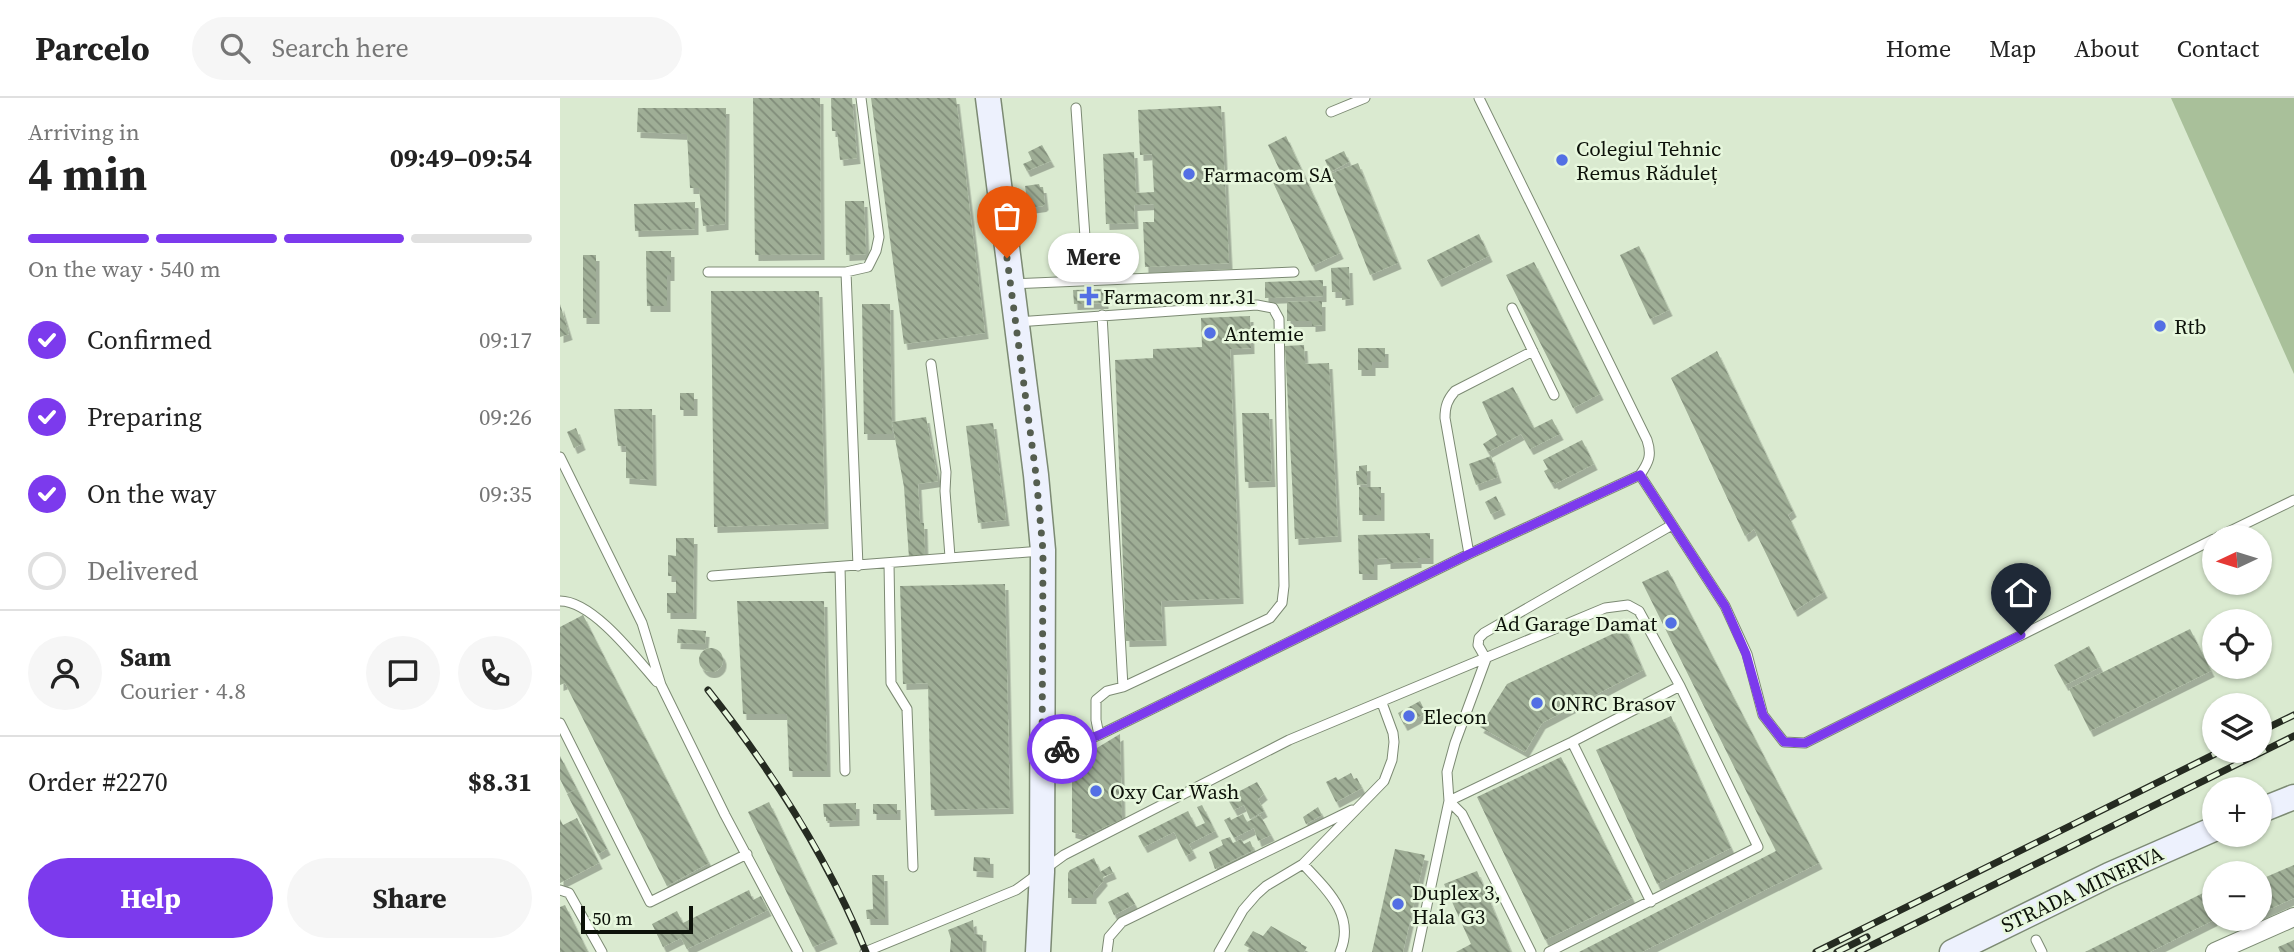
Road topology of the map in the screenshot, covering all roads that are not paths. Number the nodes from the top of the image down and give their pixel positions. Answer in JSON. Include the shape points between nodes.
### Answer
{"nodes":[{"id":1,"x":861,"y":98,"type":"edge"},
{"id":2,"x":988,"y":98,"type":"edge"},
{"id":3,"x":1365,"y":98,"type":"edge"},
{"id":4,"x":1479,"y":98,"type":"edge"},
{"id":5,"x":1076,"y":108,"type":"dead end"},
{"id":6,"x":1331,"y":113,"type":"dead end"},
{"id":7,"x":708,"y":272,"type":"dead end"},
{"id":8,"x":846,"y":272,"type":"junction"},
{"id":9,"x":1294,"y":272,"type":"dead end"},
{"id":10,"x":1088,"y":280,"type":"junction"},
{"id":11,"x":1010,"y":285,"type":"junction"},
{"id":12,"x":1513,"y":308,"type":"dead end"},
{"id":13,"x":1102,"y":315,"type":"junction"},
{"id":14,"x":1015,"y":323,"type":"junction"},
{"id":15,"x":1533,"y":351,"type":"junction"},
{"id":16,"x":931,"y":363,"type":"dead end"},
{"id":17,"x":1554,"y":395,"type":"dead end"},
{"id":18,"x":560,"y":457,"type":"edge"},
{"id":19,"x":1640,"y":475,"type":"junction"},
{"id":20,"x":2294,"y":499,"type":"edge"},
{"id":21,"x":1672,"y":525,"type":"junction"},
{"id":22,"x":2242,"y":525,"type":"edge"},
{"id":23,"x":2202,"y":545,"type":"edge"},
{"id":24,"x":1043,"y":551,"type":"junction"},
{"id":25,"x":1469,"y":554,"type":"junction"},
{"id":26,"x":950,"y":557,"type":"junction"},
{"id":27,"x":889,"y":563,"type":"junction"},
{"id":28,"x":858,"y":566,"type":"junction"},
{"id":29,"x":840,"y":567,"type":"junction"},
{"id":30,"x":712,"y":576,"type":"dead end"},
{"id":31,"x":560,"y":601,"type":"edge"},
{"id":32,"x":1486,"y":659,"type":"junction"},
{"id":33,"x":661,"y":685,"type":"junction"},
{"id":34,"x":1681,"y":686,"type":"junction"},
{"id":35,"x":1123,"y":687,"type":"junction"},
{"id":36,"x":1382,"y":703,"type":"junction"},
{"id":37,"x":560,"y":723,"type":"edge"},
{"id":38,"x":1099,"y":735,"type":"junction"},
{"id":39,"x":1572,"y":742,"type":"junction"},
{"id":40,"x":1042,"y":760,"type":"junction"},
{"id":41,"x":845,"y":771,"type":"dead end"},
{"id":42,"x":2294,"y":797,"type":"edge"},
{"id":43,"x":1449,"y":801,"type":"junction"},
{"id":44,"x":2272,"y":806,"type":"edge"},
{"id":45,"x":1360,"y":807,"type":"junction"},
{"id":46,"x":2202,"y":834,"type":"edge"},
{"id":47,"x":747,"y":854,"type":"junction"},
{"id":48,"x":1303,"y":864,"type":"junction"},
{"id":49,"x":913,"y":867,"type":"dead end"},
{"id":50,"x":1042,"y":872,"type":"junction"},
{"id":51,"x":560,"y":890,"type":"edge"},
{"id":52,"x":1651,"y":902,"type":"junction"},
{"id":53,"x":2294,"y":916,"type":"edge"},
{"id":54,"x":2036,"y":940,"type":"dead end"},
{"id":55,"x":1039,"y":942,"type":"edge"},
{"id":56,"x":602,"y":952,"type":"edge"},
{"id":57,"x":798,"y":952,"type":"edge"},
{"id":58,"x":865,"y":952,"type":"edge"},
{"id":59,"x":1107,"y":952,"type":"edge"},
{"id":60,"x":1219,"y":952,"type":"edge"},
{"id":61,"x":1340,"y":952,"type":"edge"},
{"id":62,"x":1417,"y":952,"type":"edge"},
{"id":63,"x":1531,"y":952,"type":"edge"},
{"id":64,"x":1549,"y":952,"type":"edge"},
{"id":65,"x":1952,"y":952,"type":"edge"},
{"id":66,"x":2042,"y":952,"type":"edge"},
{"id":67,"x":2216,"y":952,"type":"edge"}],
"edges":[{"from":1,"to":8,"type":"lane","via":[[878,245],[868,267]]},
{"from":2,"to":11,"type":"main road"},
{"from":3,"to":6,"type":"lane"},
{"from":4,"to":19,"type":"lane","via":[[1647,440],[1649,463]]},
{"from":5,"to":10,"type":"lane"},
{"from":7,"to":8,"type":"lane"},
{"from":8,"to":28,"type":"lane"},
{"from":9,"to":10,"type":"lane"},
{"from":10,"to":11,"type":"lane"},
{"from":11,"to":14,"type":"main road"},
{"from":12,"to":15,"type":"lane"},
{"from":13,"to":14,"type":"lane"},
{"from":13,"to":35,"type":"lane"},
{"from":13,"to":35,"type":"lane","via":[[1258,305],[1273,308],[1279,319],[1282,603],[1270,618]]},
{"from":14,"to":24,"type":"main road"},
{"from":15,"to":17,"type":"lane"},
{"from":15,"to":25,"type":"lane","via":[[1455,391],[1445,408]]},
{"from":16,"to":26,"type":"lane","via":[[946,472]]},
{"from":18,"to":33,"type":"lane","via":[[642,623]]},
{"from":19,"to":21,"type":"lane"},
{"from":19,"to":25,"type":"lane"},
{"from":20,"to":22,"type":"lane"},
{"from":21,"to":23,"type":"lane","via":[[1725,606],[1746,654],[1763,715],[1784,742],[1805,743]]},
{"from":21,"to":32,"type":"lane","via":[[1484,633],[1478,645]]},
{"from":24,"to":26,"type":"lane"},
{"from":24,"to":40,"type":"main road"},
{"from":25,"to":38,"type":"lane"},
{"from":26,"to":27,"type":"lane"},
{"from":27,"to":28,"type":"lane"},
{"from":27,"to":49,"type":"lane","via":[[891,683],[907,709]]},
{"from":28,"to":29,"type":"lane"},
{"from":29,"to":30,"type":"lane"},
{"from":29,"to":41,"type":"lane"},
{"from":31,"to":33,"type":"lane","via":[[580,606],[598,620]]},
{"from":32,"to":34,"type":"lane","via":[[1605,608],[1628,605],[1639,611]]},
{"from":32,"to":36,"type":"lane"},
{"from":32,"to":43,"type":"lane","via":[[1447,772]]},
{"from":33,"to":47,"type":"lane"},
{"from":34,"to":39,"type":"lane"},
{"from":34,"to":52,"type":"lane","via":[[1758,846]]},
{"from":35,"to":38,"type":"lane","via":[[1096,700]]},
{"from":36,"to":45,"type":"lane","via":[[1393,733],[1392,760],[1384,781]]},
{"from":36,"to":50,"type":"lane","via":[[1289,740],[1112,829]]},
{"from":37,"to":47,"type":"lane","via":[[650,902]]},
{"from":38,"to":40,"type":"lane"},
{"from":39,"to":43,"type":"lane"},
{"from":39,"to":52,"type":"lane"},
{"from":40,"to":50,"type":"main road"},
{"from":42,"to":44,"type":"main road"},
{"from":43,"to":62,"type":"lane"},
{"from":43,"to":63,"type":"lane","via":[[1462,814]]},
{"from":45,"to":48,"type":"lane"},
{"from":45,"to":59,"type":"lane","via":[[1122,922],[1109,937]]},
{"from":46,"to":65,"type":"main road","name":"STRADA MINERVA"},
{"from":47,"to":57,"type":"lane"},
{"from":48,"to":60,"type":"lane","via":[[1256,895]]},
{"from":48,"to":61,"type":"lane","via":[[1341,911],[1345,929]]},
{"from":50,"to":55,"type":"main road"},
{"from":50,"to":58,"type":"lane","via":[[1016,890]]},
{"from":51,"to":56,"type":"lane","via":[[569,893]]},
{"from":52,"to":64,"type":"lane"},
{"from":53,"to":67,"type":"street"},
{"from":54,"to":66,"type":"lane"}]}
